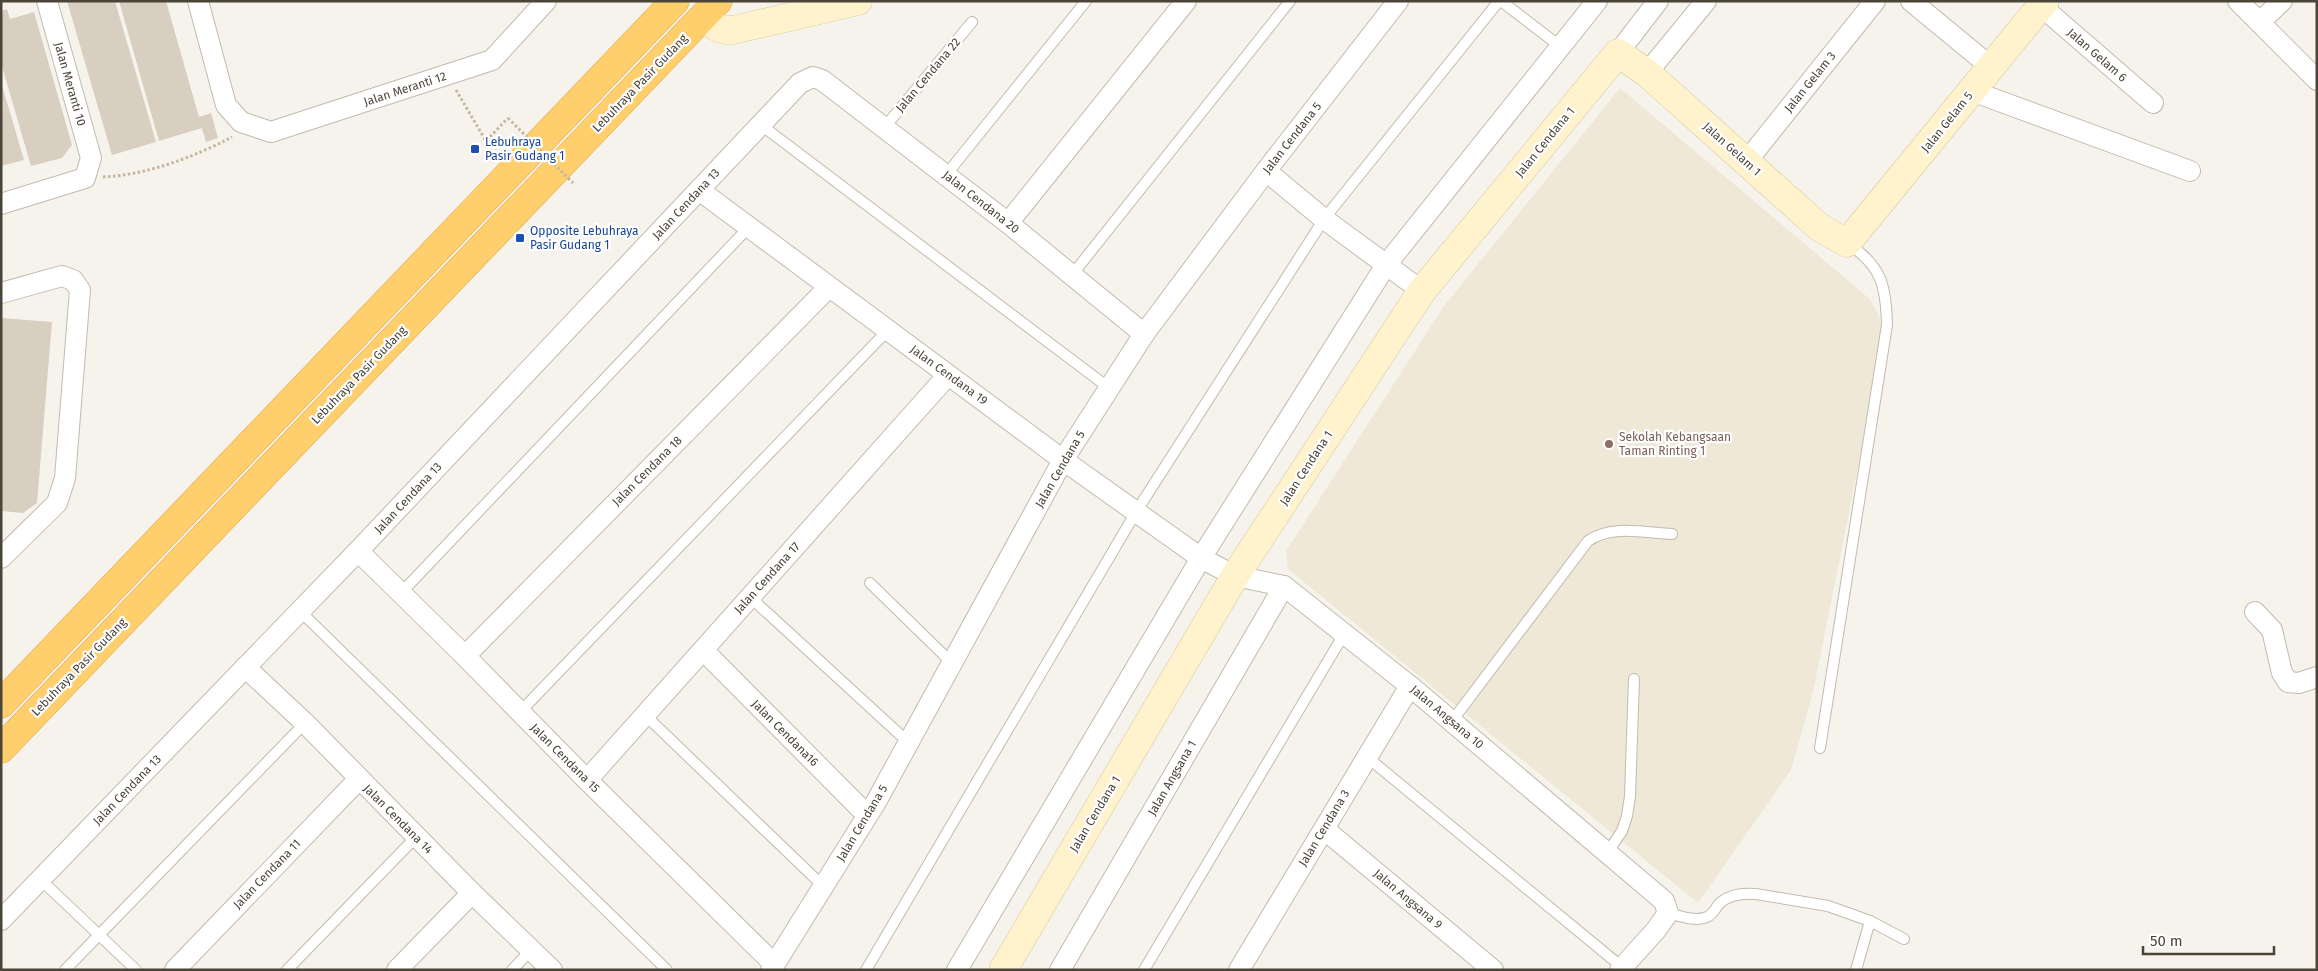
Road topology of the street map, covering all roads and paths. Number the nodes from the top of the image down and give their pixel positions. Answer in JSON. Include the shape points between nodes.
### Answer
{"nodes":[{"id":1,"x":47,"y":1,"type":"edge"},
{"id":2,"x":198,"y":1,"type":"edge"},
{"id":3,"x":546,"y":1,"type":"edge"},
{"id":4,"x":675,"y":1,"type":"edge"},
{"id":5,"x":858,"y":1,"type":"edge"},
{"id":6,"x":1086,"y":1,"type":"edge"},
{"id":7,"x":1186,"y":1,"type":"edge"},
{"id":8,"x":1290,"y":1,"type":"edge"},
{"id":9,"x":1398,"y":1,"type":"edge"},
{"id":10,"x":1500,"y":1,"type":"edge"},
{"id":11,"x":1598,"y":1,"type":"edge"},
{"id":12,"x":1658,"y":1,"type":"edge"},
{"id":13,"x":1706,"y":1,"type":"edge"},
{"id":14,"x":1875,"y":1,"type":"edge"},
{"id":15,"x":1911,"y":1,"type":"edge"},
{"id":16,"x":2238,"y":1,"type":"edge"},
{"id":17,"x":2282,"y":1,"type":"edge"},
{"id":18,"x":2043,"y":4,"type":"edge"},
{"id":19,"x":711,"y":8,"type":"edge"},
{"id":20,"x":972,"y":22,"type":"dead end"},
{"id":21,"x":2260,"y":22,"type":"junction"},
{"id":22,"x":1561,"y":47,"type":"junction"},
{"id":23,"x":1618,"y":53,"type":"junction"},
{"id":24,"x":1991,"y":67,"type":"junction"},
{"id":25,"x":1647,"y":73,"type":"junction"},
{"id":26,"x":446,"y":75,"type":"junction"},
{"id":27,"x":813,"y":77,"type":"joint"},
{"id":28,"x":2317,"y":80,"type":"edge"},
{"id":29,"x":1972,"y":91,"type":"junction"},
{"id":30,"x":2153,"y":104,"type":"dead end"},
{"id":31,"x":245,"y":124,"type":"junction"},
{"id":32,"x":760,"y":125,"type":"junction"},
{"id":33,"x":884,"y":128,"type":"junction"},
{"id":34,"x":1746,"y":162,"type":"junction"},
{"id":35,"x":1266,"y":171,"type":"junction"},
{"id":36,"x":2190,"y":171,"type":"dead end"},
{"id":37,"x":87,"y":173,"type":"junction"},
{"id":38,"x":946,"y":175,"type":"junction"},
{"id":39,"x":573,"y":183,"type":"dead end"},
{"id":40,"x":699,"y":190,"type":"junction"},
{"id":41,"x":1,"y":204,"type":"edge"},
{"id":42,"x":1324,"y":219,"type":"junction"},
{"id":43,"x":1008,"y":223,"type":"junction"},
{"id":44,"x":748,"y":227,"type":"junction"},
{"id":45,"x":1847,"y":243,"type":"junction"},
{"id":46,"x":1386,"y":265,"type":"junction"},
{"id":47,"x":1072,"y":275,"type":"junction"},
{"id":48,"x":829,"y":287,"type":"junction"},
{"id":49,"x":1422,"y":291,"type":"junction"},
{"id":50,"x":1,"y":293,"type":"edge"},
{"id":51,"x":888,"y":330,"type":"junction"},
{"id":52,"x":1144,"y":334,"type":"junction"},
{"id":53,"x":948,"y":375,"type":"junction"},
{"id":54,"x":1109,"y":388,"type":"junction"},
{"id":55,"x":1063,"y":460,"type":"junction"},
{"id":56,"x":1136,"y":512,"type":"junction"},
{"id":57,"x":1672,"y":534,"type":"dead end"},
{"id":58,"x":358,"y":551,"type":"junction"},
{"id":59,"x":1,"y":558,"type":"edge"},
{"id":60,"x":1201,"y":558,"type":"junction"},
{"id":61,"x":1235,"y":576,"type":"junction"},
{"id":62,"x":870,"y":583,"type":"dead end"},
{"id":63,"x":1284,"y":586,"type":"junction"},
{"id":64,"x":401,"y":593,"type":"junction"},
{"id":65,"x":750,"y":598,"type":"junction"},
{"id":66,"x":300,"y":611,"type":"junction"},
{"id":67,"x":2255,"y":612,"type":"dead end"},
{"id":68,"x":1344,"y":634,"type":"junction"},
{"id":69,"x":703,"y":650,"type":"junction"},
{"id":70,"x":465,"y":656,"type":"junction"},
{"id":71,"x":952,"y":663,"type":"junction"},
{"id":72,"x":245,"y":667,"type":"junction"},
{"id":73,"x":2317,"y":677,"type":"edge"},
{"id":74,"x":1634,"y":679,"type":"dead end"},
{"id":75,"x":1410,"y":686,"type":"junction"},
{"id":76,"x":1,"y":704,"type":"edge"},
{"id":77,"x":520,"y":712,"type":"junction"},
{"id":78,"x":645,"y":715,"type":"junction"},
{"id":79,"x":1452,"y":721,"type":"junction"},
{"id":80,"x":305,"y":723,"type":"junction"},
{"id":81,"x":908,"y":742,"type":"junction"},
{"id":82,"x":1820,"y":748,"type":"dead end"},
{"id":83,"x":1,"y":749,"type":"edge"},
{"id":84,"x":1367,"y":757,"type":"junction"},
{"id":85,"x":359,"y":779,"type":"junction"},
{"id":86,"x":587,"y":780,"type":"junction"},
{"id":87,"x":867,"y":815,"type":"junction"},
{"id":88,"x":1324,"y":829,"type":"junction"},
{"id":89,"x":416,"y":837,"type":"junction"},
{"id":90,"x":1607,"y":853,"type":"junction"},
{"id":91,"x":40,"y":879,"type":"junction"},
{"id":92,"x":823,"y":886,"type":"junction"},
{"id":93,"x":472,"y":893,"type":"junction"},
{"id":94,"x":1668,"y":913,"type":"junction"},
{"id":95,"x":1,"y":920,"type":"edge"},
{"id":96,"x":1870,"y":922,"type":"junction"},
{"id":97,"x":98,"y":936,"type":"junction"},
{"id":98,"x":1904,"y":939,"type":"dead end"},
{"id":99,"x":532,"y":950,"type":"junction"},
{"id":100,"x":773,"y":967,"type":"edge"},
{"id":101,"x":1243,"y":968,"type":"edge"},
{"id":102,"x":1621,"y":969,"type":"edge"},
{"id":103,"x":65,"y":970,"type":"edge"},
{"id":104,"x":136,"y":970,"type":"edge"},
{"id":105,"x":175,"y":970,"type":"edge"},
{"id":106,"x":287,"y":970,"type":"edge"},
{"id":107,"x":398,"y":970,"type":"edge"},
{"id":108,"x":512,"y":970,"type":"edge"},
{"id":109,"x":552,"y":970,"type":"edge"},
{"id":110,"x":667,"y":970,"type":"edge"},
{"id":111,"x":866,"y":970,"type":"edge"},
{"id":112,"x":957,"y":970,"type":"edge"},
{"id":113,"x":1003,"y":970,"type":"edge"},
{"id":114,"x":1060,"y":970,"type":"edge"},
{"id":115,"x":1144,"y":970,"type":"edge"},
{"id":116,"x":1493,"y":970,"type":"edge"},
{"id":117,"x":1856,"y":970,"type":"edge"}],
"edges":[{"from":1,"to":37,"type":"street","name":"Jalan Meranti 10","via":[[91,158]]},
{"from":2,"to":31,"type":"street","via":[[226,105]]},
{"from":3,"to":26,"type":"street","name":"Jalan Meranti 12","via":[[492,60]]},
{"from":4,"to":76,"type":"highway"},
{"from":5,"to":19,"type":"street","via":[[724,31],[715,28]]},
{"from":6,"to":38,"type":"lane"},
{"from":7,"to":43,"type":"street"},
{"from":8,"to":47,"type":"lane"},
{"from":9,"to":35,"type":"street","name":"Jalan Cendana 5"},
{"from":10,"to":22,"type":"lane"},
{"from":10,"to":42,"type":"lane"},
{"from":11,"to":22,"type":"street"},
{"from":12,"to":23,"type":"street","name":"Jalan Cendana 1"},
{"from":13,"to":25,"type":"street"},
{"from":14,"to":34,"type":"street","name":"Jalan Gelam 3"},
{"from":15,"to":24,"type":"street"},
{"from":16,"to":21,"type":"street"},
{"from":17,"to":21,"type":"street"},
{"from":18,"to":24,"type":"street","name":"Jalan Gelam 5"},
{"from":18,"to":30,"type":"street","name":"Jalan Gelam 6"},
{"from":19,"to":83,"type":"highway","name":"Lebuhraya Pasir Gudang"},
{"from":20,"to":33,"type":"lane","name":"Jalan Cendana 22"},
{"from":21,"to":28,"type":"street"},
{"from":22,"to":46,"type":"street"},
{"from":23,"to":25,"type":"street","name":"Jalan Gelam 1"},
{"from":23,"to":49,"type":"street","name":"Jalan Cendana 1"},
{"from":24,"to":29,"type":"street","name":"Jalan Gelam 5"},
{"from":25,"to":34,"type":"street","name":"Jalan Gelam 1"},
{"from":26,"to":31,"type":"street","name":"Jalan Meranti 12","via":[[270,132]]},
{"from":26,"to":39,"type":"path","bridge":true,"via":[[486,141],[508,118]]},
{"from":27,"to":32,"type":"street","name":"Jalan Cendana 13","via":[[800,83]]},
{"from":27,"to":33,"type":"street","name":"Jalan Cendana 20","via":[[822,80]]},
{"from":29,"to":36,"type":"street"},
{"from":29,"to":45,"type":"street","name":"Jalan Gelam 5"},
{"from":31,"to":37,"type":"path","via":[[245,130],[217,145],[143,171],[112,177]]},
{"from":32,"to":40,"type":"street","name":"Jalan Cendana 13"},
{"from":32,"to":54,"type":"lane"},
{"from":33,"to":38,"type":"street","name":"Jalan Cendana 20"},
{"from":34,"to":45,"type":"street","name":"Jalan Gelam 1","via":[[1819,228]]},
{"from":35,"to":42,"type":"street"},
{"from":35,"to":52,"type":"street","name":"Jalan Cendana 5"},
{"from":37,"to":41,"type":"street"},
{"from":38,"to":43,"type":"street","name":"Jalan Cendana 20"},
{"from":40,"to":44,"type":"street","name":"Jalan Cendana 19"},
{"from":40,"to":58,"type":"street","name":"Jalan Cendana 13"},
{"from":42,"to":46,"type":"street"},
{"from":42,"to":56,"type":"lane"},
{"from":43,"to":47,"type":"street","name":"Jalan Cendana 20"},
{"from":44,"to":48,"type":"street","name":"Jalan Cendana 19"},
{"from":44,"to":64,"type":"lane"},
{"from":45,"to":82,"type":"lane","via":[[1866,256],[1882,280],[1887,325]]},
{"from":46,"to":49,"type":"street"},
{"from":46,"to":60,"type":"street"},
{"from":47,"to":52,"type":"street","name":"Jalan Cendana 20"},
{"from":48,"to":51,"type":"street","name":"Jalan Cendana 19"},
{"from":48,"to":70,"type":"street","name":"Jalan Cendana 18"},
{"from":49,"to":61,"type":"street","name":"Jalan Cendana 1"},
{"from":50,"to":59,"type":"street","via":[[62,276],[73,280],[80,290],[65,478],[57,503]]},
{"from":51,"to":53,"type":"street","name":"Jalan Cendana 19"},
{"from":51,"to":77,"type":"lane"},
{"from":52,"to":54,"type":"street","name":"Jalan Cendana 5"},
{"from":53,"to":55,"type":"street","name":"Jalan Cendana 19"},
{"from":53,"to":65,"type":"street","name":"Jalan Cendana 17"},
{"from":54,"to":55,"type":"street","name":"Jalan Cendana 5"},
{"from":55,"to":56,"type":"street","name":"Jalan Cendana 19"},
{"from":55,"to":71,"type":"street","name":"Jalan Cendana 5"},
{"from":56,"to":60,"type":"street","name":"Jalan Cendana 19"},
{"from":56,"to":111,"type":"lane"},
{"from":57,"to":79,"type":"lane","via":[[1613,531],[1588,541]]},
{"from":58,"to":64,"type":"street","name":"Jalan Cendana 15"},
{"from":58,"to":66,"type":"street","name":"Jalan Cendana 13"},
{"from":60,"to":61,"type":"street","name":"Jalan Angsana 10"},
{"from":60,"to":112,"type":"street"},
{"from":61,"to":63,"type":"street","name":"Jalan Angsana 10"},
{"from":61,"to":113,"type":"street","name":"Jalan Cendana 1"},
{"from":62,"to":71,"type":"lane"},
{"from":63,"to":68,"type":"street","name":"Jalan Angsana 10"},
{"from":63,"to":114,"type":"street","name":"Jalan Angsana 1"},
{"from":64,"to":70,"type":"street","name":"Jalan Cendana 15"},
{"from":65,"to":69,"type":"street","name":"Jalan Cendana 17"},
{"from":65,"to":81,"type":"lane"},
{"from":66,"to":72,"type":"street","name":"Jalan Cendana 13"},
{"from":66,"to":110,"type":"lane"},
{"from":67,"to":73,"type":"street","via":[[2272,630],[2282,673],[2288,682],[2298,684]]},
{"from":68,"to":75,"type":"street","name":"Jalan Angsana 10"},
{"from":68,"to":115,"type":"lane"},
{"from":69,"to":78,"type":"street","name":"Jalan Cendana 17"},
{"from":69,"to":87,"type":"street","name":"Jalan Cendana16"},
{"from":70,"to":77,"type":"street","name":"Jalan Cendana 15"},
{"from":71,"to":81,"type":"street","name":"Jalan Cendana 5"},
{"from":72,"to":80,"type":"street","name":"Jalan Cendana 14"},
{"from":72,"to":91,"type":"street","name":"Jalan Cendana 13"},
{"from":74,"to":90,"type":"lane","via":[[1628,816]]},
{"from":75,"to":79,"type":"street","name":"Jalan Angsana 10"},
{"from":75,"to":84,"type":"street","name":"Jalan Cendana 3"},
{"from":77,"to":86,"type":"street","name":"Jalan Cendana 15"},
{"from":78,"to":86,"type":"street","name":"Jalan Cendana 17"},
{"from":78,"to":92,"type":"lane"},
{"from":79,"to":90,"type":"street","name":"Jalan Angsana 10"},
{"from":80,"to":85,"type":"street","name":"Jalan Cendana 14"},
{"from":80,"to":97,"type":"lane"},
{"from":81,"to":87,"type":"street","name":"Jalan Cendana 5"},
{"from":84,"to":88,"type":"street","name":"Jalan Cendana 3"},
{"from":84,"to":102,"type":"lane"},
{"from":85,"to":89,"type":"street","name":"Jalan Cendana 14"},
{"from":85,"to":105,"type":"street","name":"Jalan Cendana 11"},
{"from":86,"to":100,"type":"street","name":"Jalan Cendana 15"},
{"from":87,"to":92,"type":"street","name":"Jalan Cendana 5"},
{"from":88,"to":101,"type":"street","name":"Jalan Cendana 3"},
{"from":88,"to":116,"type":"street","name":"Jalan Angsana 9"},
{"from":89,"to":93,"type":"street","name":"Jalan Cendana 14"},
{"from":89,"to":106,"type":"lane"},
{"from":90,"to":94,"type":"street","name":"Jalan Angsana 10","via":[[1664,901]]},
{"from":91,"to":95,"type":"street","name":"Jalan Cendana 13"},
{"from":91,"to":97,"type":"lane"},
{"from":92,"to":100,"type":"street","name":"Jalan Cendana 5"},
{"from":93,"to":99,"type":"street","name":"Jalan Cendana 14"},
{"from":93,"to":107,"type":"street"},
{"from":94,"to":96,"type":"lane","via":[[1703,918],[1721,902],[1745,893],[1828,906]]},
{"from":94,"to":102,"type":"street"},
{"from":96,"to":98,"type":"lane"},
{"from":96,"to":117,"type":"lane"},
{"from":97,"to":103,"type":"lane"},
{"from":97,"to":104,"type":"lane"},
{"from":99,"to":108,"type":"lane"},
{"from":99,"to":109,"type":"street","name":"Jalan Cendana 14"}]}
